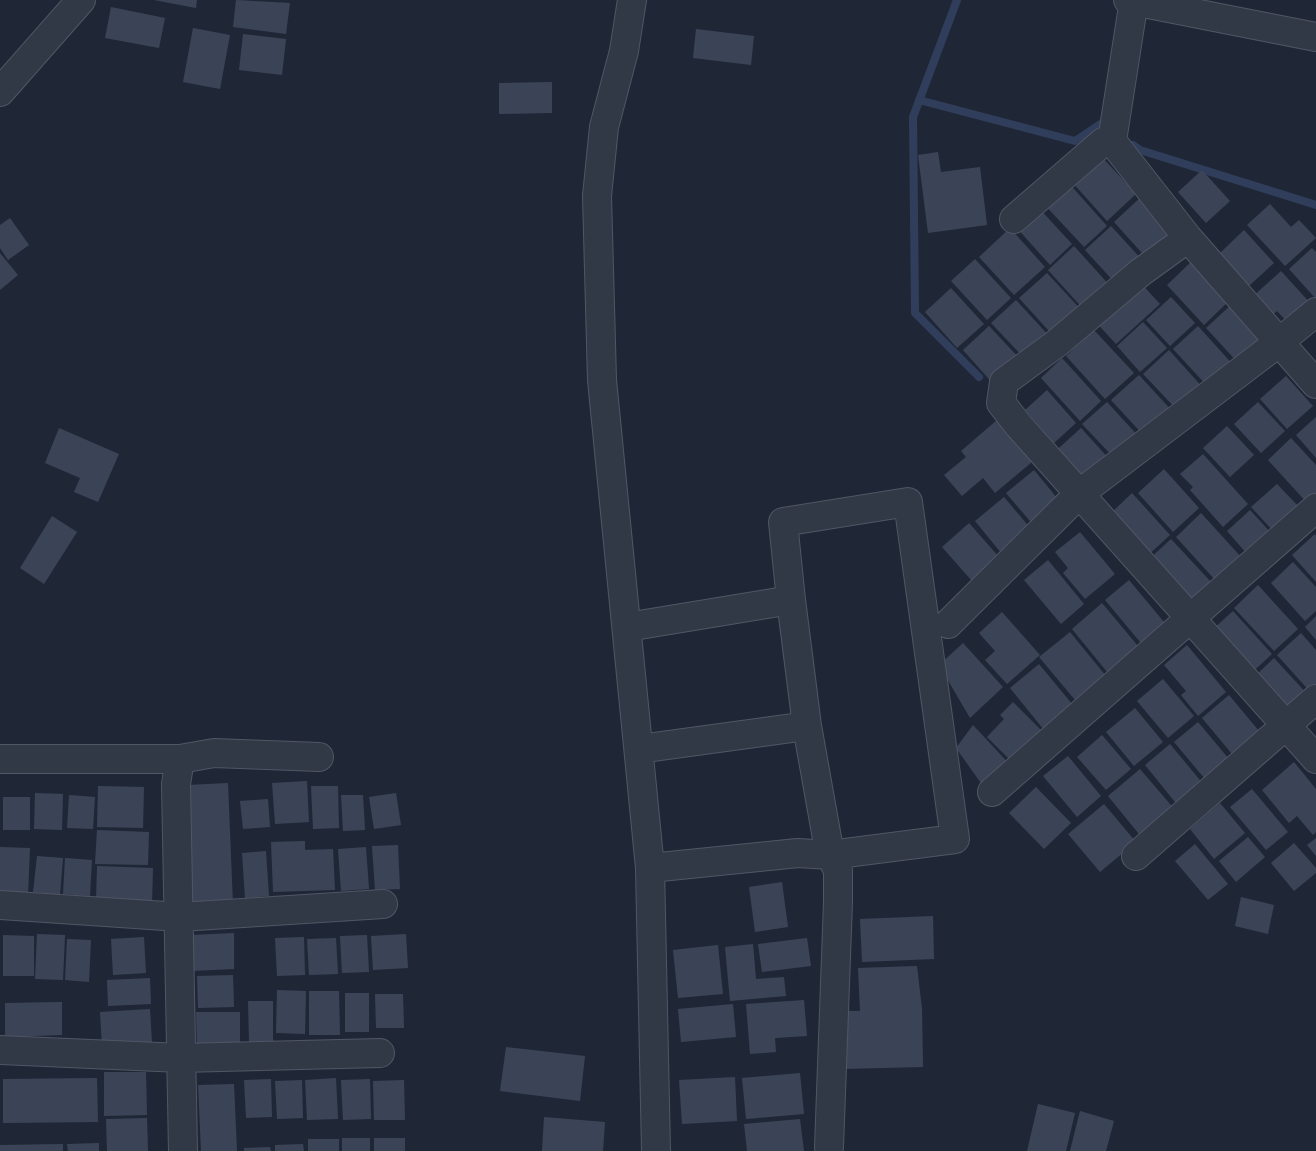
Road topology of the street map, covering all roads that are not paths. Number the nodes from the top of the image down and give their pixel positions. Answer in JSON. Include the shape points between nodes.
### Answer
{"nodes":[{"id":1,"x":80,"y":0,"type":"edge"},
{"id":2,"x":632,"y":0,"type":"edge"},
{"id":3,"x":1132,"y":0,"type":"edge"},
{"id":4,"x":1316,"y":37,"type":"edge"},
{"id":5,"x":0,"y":92,"type":"edge"},
{"id":6,"x":1112,"y":141,"type":"junction"},
{"id":7,"x":1014,"y":219,"type":"dead end"},
{"id":8,"x":1188,"y":238,"type":"junction"},
{"id":9,"x":1316,"y":312,"type":"edge"},
{"id":10,"x":1278,"y":343,"type":"junction"},
{"id":11,"x":1316,"y":384,"type":"edge"},
{"id":12,"x":1079,"y":494,"type":"junction"},
{"id":13,"x":1316,"y":508,"type":"edge"},
{"id":14,"x":791,"y":600,"type":"junction"},
{"id":15,"x":1190,"y":618,"type":"junction"},
{"id":16,"x":948,"y":624,"type":"dead end"},
{"id":17,"x":627,"y":627,"type":"junction"},
{"id":18,"x":1316,"y":699,"type":"edge"},
{"id":19,"x":1285,"y":724,"type":"junction"},
{"id":20,"x":807,"y":726,"type":"junction"},
{"id":21,"x":639,"y":749,"type":"junction"},
{"id":22,"x":319,"y":757,"type":"dead end"},
{"id":23,"x":0,"y":759,"type":"edge"},
{"id":24,"x":180,"y":759,"type":"junction"},
{"id":25,"x":1316,"y":760,"type":"edge"},
{"id":26,"x":992,"y":792,"type":"dead end"},
{"id":27,"x":830,"y":855,"type":"junction"},
{"id":28,"x":1136,"y":856,"type":"dead end"},
{"id":29,"x":650,"y":868,"type":"junction"},
{"id":30,"x":383,"y":904,"type":"dead end"},
{"id":31,"x":0,"y":905,"type":"edge"},
{"id":32,"x":180,"y":917,"type":"junction"},
{"id":33,"x":0,"y":1050,"type":"edge"},
{"id":34,"x":380,"y":1053,"type":"dead end"},
{"id":35,"x":181,"y":1058,"type":"junction"},
{"id":36,"x":829,"y":1147,"type":"dead end"},
{"id":37,"x":183,"y":1151,"type":"edge"},
{"id":38,"x":656,"y":1151,"type":"edge"}],
"edges":[{"from":1,"to":5,"type":"street"},
{"from":2,"to":17,"type":"street","via":[[624,51],[604,127],[597,196],[602,380]]},
{"from":3,"to":4,"type":"street"},
{"from":3,"to":6,"type":"street"},
{"from":6,"to":7,"type":"street","via":[[1103,142]]},
{"from":6,"to":8,"type":"street"},
{"from":8,"to":10,"type":"street"},
{"from":8,"to":12,"type":"street","via":[[1004,382],[1001,403]]},
{"from":9,"to":10,"type":"street"},
{"from":10,"to":11,"type":"street"},
{"from":10,"to":12,"type":"street"},
{"from":12,"to":15,"type":"street"},
{"from":12,"to":16,"type":"street"},
{"from":13,"to":15,"type":"street"},
{"from":14,"to":17,"type":"street"},
{"from":14,"to":20,"type":"street"},
{"from":14,"to":27,"type":"street","via":[[782,522],[908,502],[955,839]]},
{"from":15,"to":19,"type":"street"},
{"from":15,"to":26,"type":"street"},
{"from":17,"to":21,"type":"street"},
{"from":18,"to":19,"type":"street"},
{"from":19,"to":25,"type":"street"},
{"from":19,"to":28,"type":"street"},
{"from":20,"to":21,"type":"street"},
{"from":20,"to":27,"type":"street"},
{"from":21,"to":29,"type":"street"},
{"from":22,"to":24,"type":"street","via":[[214,753]]},
{"from":23,"to":24,"type":"street"},
{"from":24,"to":32,"type":"street","via":[[176,784]]},
{"from":27,"to":29,"type":"street","via":[[798,852]]},
{"from":27,"to":36,"type":"street","via":[[838,870],[838,902]]},
{"from":29,"to":38,"type":"street"},
{"from":30,"to":32,"type":"street"},
{"from":31,"to":32,"type":"street"},
{"from":32,"to":35,"type":"street"},
{"from":33,"to":35,"type":"street"},
{"from":34,"to":35,"type":"street"},
{"from":35,"to":37,"type":"street"}]}
